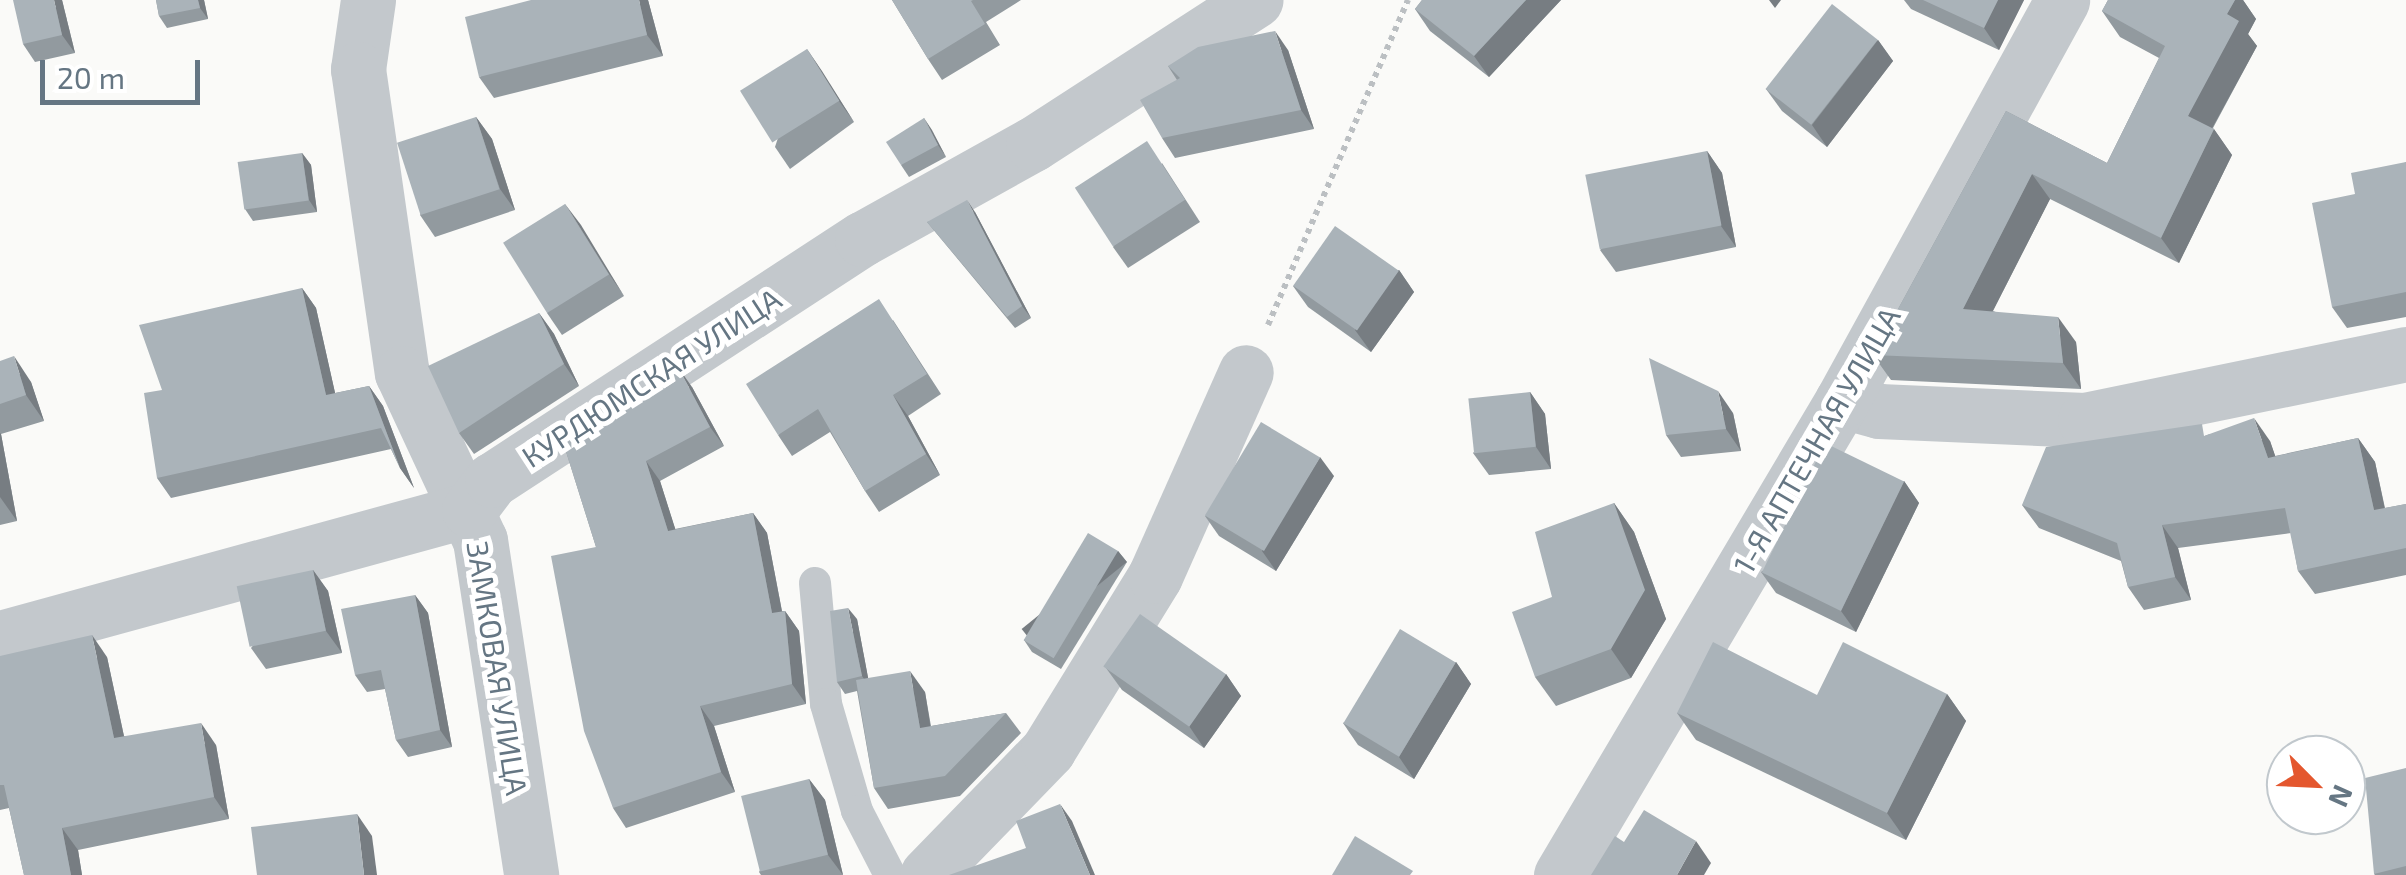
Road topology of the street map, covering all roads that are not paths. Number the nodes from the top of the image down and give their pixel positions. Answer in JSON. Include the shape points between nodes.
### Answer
{"nodes":[{"id":1,"x":368,"y":0,"type":"edge"},
{"id":2,"x":1256,"y":0,"type":"edge"},
{"id":3,"x":2062,"y":0,"type":"edge"},
{"id":4,"x":2406,"y":354,"type":"edge"},
{"id":5,"x":1246,"y":372,"type":"road end"},
{"id":6,"x":1842,"y":401,"type":"junction"},
{"id":7,"x":468,"y":510,"type":"junction"},
{"id":8,"x":816,"y":583,"type":"dead end"},
{"id":9,"x":0,"y":638,"type":"edge"},
{"id":10,"x":531,"y":875,"type":"edge"},
{"id":11,"x":890,"y":875,"type":"edge"},
{"id":12,"x":927,"y":875,"type":"edge"},
{"id":13,"x":1561,"y":875,"type":"edge"}],
"edges":[{"from":1,"to":7,"type":"street","name":"ЗАМКОВАЯ УЛИЦА","via":[[358,69],[402,373]]},
{"from":2,"to":7,"type":"street","name":"КУРДЮМСКАЯ УЛИЦА","via":[[814,270],[492,480]]},
{"from":3,"to":6,"type":"street","name":"1-Я АПТЕЧНАЯ УЛИЦА"},
{"from":4,"to":6,"type":"street","via":[[2085,420],[1880,411]]},
{"from":5,"to":12,"type":"street","via":[[1155,576],[1058,734]]},
{"from":6,"to":13,"type":"street","name":"1-Я АПТЕЧНАЯ УЛИЦА"},
{"from":7,"to":9,"type":"street"},
{"from":7,"to":10,"type":"street","name":"ЗАМКОВАЯ УЛИЦА"},
{"from":8,"to":11,"type":"lane","via":[[826,704],[857,810]]}]}
